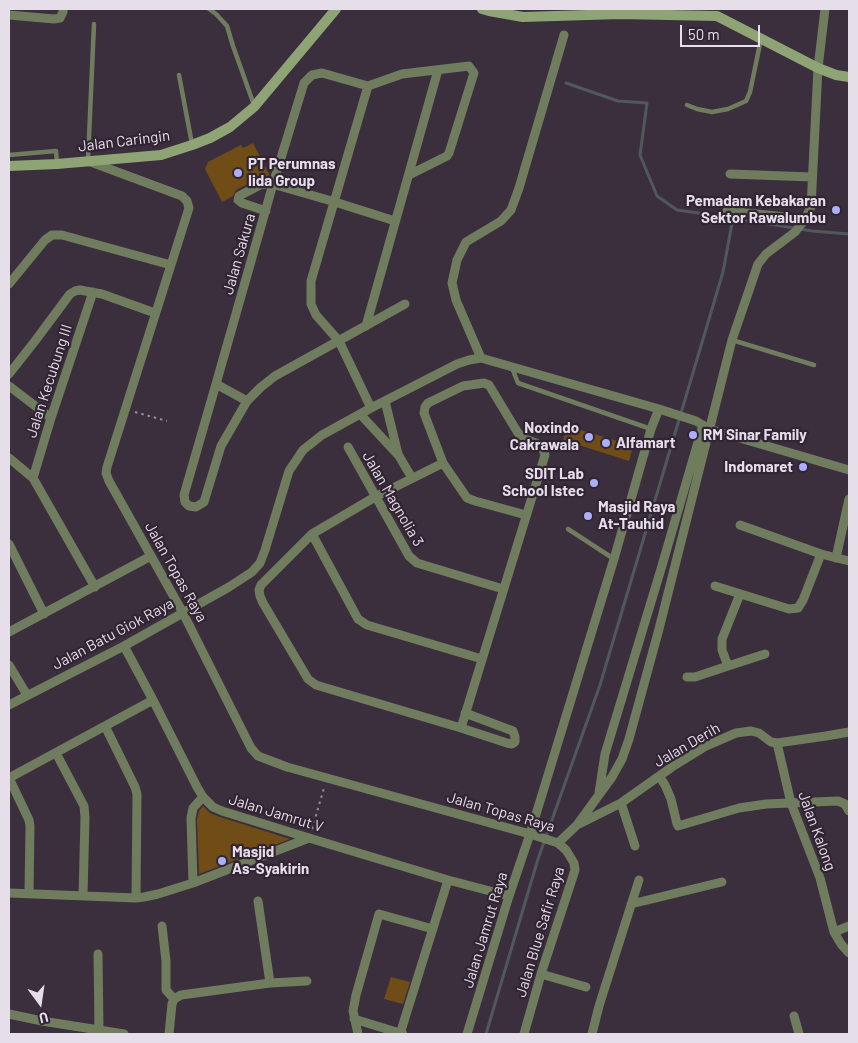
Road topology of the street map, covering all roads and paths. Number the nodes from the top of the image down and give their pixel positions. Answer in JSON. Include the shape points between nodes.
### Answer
{"nodes":[{"id":1,"x":64,"y":9,"type":"edge"},
{"id":2,"x":209,"y":9,"type":"edge"},
{"id":3,"x":482,"y":9,"type":"edge"},
{"id":4,"x":825,"y":9,"type":"edge"},
{"id":5,"x":332,"y":10,"type":"edge"},
{"id":6,"x":620,"y":12,"type":"edge"},
{"id":7,"x":637,"y":12,"type":"edge"},
{"id":8,"x":9,"y":15,"type":"edge"},
{"id":9,"x":94,"y":24,"type":"dead end"},
{"id":10,"x":564,"y":35,"type":"dead end"},
{"id":11,"x":761,"y":38,"type":"junction"},
{"id":12,"x":818,"y":68,"type":"junction"},
{"id":13,"x":438,"y":70,"type":"junction"},
{"id":14,"x":179,"y":75,"type":"dead end"},
{"id":15,"x":849,"y":77,"type":"edge"},
{"id":16,"x":368,"y":86,"type":"junction"},
{"id":17,"x":687,"y":105,"type":"dead end"},
{"id":18,"x":254,"y":107,"type":"junction"},
{"id":19,"x":192,"y":145,"type":"junction"},
{"id":20,"x":9,"y":155,"type":"edge"},
{"id":21,"x":88,"y":161,"type":"junction"},
{"id":22,"x":57,"y":164,"type":"junction"},
{"id":23,"x":9,"y":166,"type":"edge"},
{"id":24,"x":409,"y":174,"type":"junction"},
{"id":25,"x":730,"y":174,"type":"dead end"},
{"id":26,"x":812,"y":177,"type":"junction"},
{"id":27,"x":273,"y":184,"type":"junction"},
{"id":28,"x":335,"y":202,"type":"junction"},
{"id":29,"x":266,"y":211,"type":"junction"},
{"id":30,"x":727,"y":211,"type":"dead end"},
{"id":31,"x":395,"y":221,"type":"junction"},
{"id":32,"x":800,"y":225,"type":"junction"},
{"id":33,"x":171,"y":265,"type":"junction"},
{"id":34,"x":9,"y":284,"type":"edge"},
{"id":35,"x":93,"y":292,"type":"junction"},
{"id":36,"x":405,"y":304,"type":"dead end"},
{"id":37,"x":155,"y":314,"type":"junction"},
{"id":38,"x":366,"y":326,"type":"junction"},
{"id":39,"x":732,"y":340,"type":"junction"},
{"id":40,"x":339,"y":341,"type":"junction"},
{"id":41,"x":481,"y":358,"type":"junction"},
{"id":42,"x":814,"y":366,"type":"dead end"},
{"id":43,"x":512,"y":368,"type":"junction"},
{"id":44,"x":9,"y":374,"type":"edge"},
{"id":45,"x":216,"y":384,"type":"junction"},
{"id":46,"x":9,"y":386,"type":"edge"},
{"id":47,"x":247,"y":401,"type":"junction"},
{"id":48,"x":385,"y":401,"type":"junction"},
{"id":49,"x":371,"y":408,"type":"junction"},
{"id":50,"x":125,"y":410,"type":"junction"},
{"id":51,"x":663,"y":410,"type":"junction"},
{"id":52,"x":360,"y":414,"type":"junction"},
{"id":53,"x":51,"y":418,"type":"junction"},
{"id":54,"x":167,"y":421,"type":"dead end"},
{"id":55,"x":703,"y":425,"type":"junction"},
{"id":56,"x":651,"y":428,"type":"junction"},
{"id":57,"x":348,"y":447,"type":"dead end"},
{"id":58,"x":399,"y":456,"type":"junction"},
{"id":59,"x":9,"y":458,"type":"edge"},
{"id":60,"x":442,"y":462,"type":"junction"},
{"id":61,"x":849,"y":470,"type":"edge"},
{"id":62,"x":34,"y":478,"type":"junction"},
{"id":63,"x":412,"y":478,"type":"junction"},
{"id":64,"x":375,"y":497,"type":"junction"},
{"id":65,"x":849,"y":499,"type":"edge"},
{"id":66,"x":526,"y":515,"type":"junction"},
{"id":67,"x":740,"y":525,"type":"dead end"},
{"id":68,"x":568,"y":530,"type":"dead end"},
{"id":69,"x":312,"y":534,"type":"junction"},
{"id":70,"x":9,"y":544,"type":"edge"},
{"id":71,"x":821,"y":554,"type":"junction"},
{"id":72,"x":151,"y":556,"type":"junction"},
{"id":73,"x":836,"y":558,"type":"junction"},
{"id":74,"x":614,"y":559,"type":"junction"},
{"id":75,"x":849,"y":561,"type":"edge"},
{"id":76,"x":95,"y":586,"type":"junction"},
{"id":77,"x":715,"y":586,"type":"dead end"},
{"id":78,"x":503,"y":589,"type":"junction"},
{"id":79,"x":740,"y":594,"type":"junction"},
{"id":80,"x":183,"y":613,"type":"junction"},
{"id":81,"x":44,"y":614,"type":"junction"},
{"id":82,"x":9,"y":632,"type":"edge"},
{"id":83,"x":124,"y":646,"type":"junction"},
{"id":84,"x":765,"y":654,"type":"dead end"},
{"id":85,"x":482,"y":659,"type":"junction"},
{"id":86,"x":9,"y":665,"type":"edge"},
{"id":87,"x":728,"y":666,"type":"junction"},
{"id":88,"x":687,"y":677,"type":"dead end"},
{"id":89,"x":26,"y":695,"type":"junction"},
{"id":90,"x":153,"y":700,"type":"junction"},
{"id":91,"x":9,"y":705,"type":"edge"},
{"id":92,"x":466,"y":713,"type":"junction"},
{"id":93,"x":105,"y":726,"type":"junction"},
{"id":94,"x":461,"y":728,"type":"junction"},
{"id":95,"x":849,"y":732,"type":"edge"},
{"id":96,"x":777,"y":743,"type":"junction"},
{"id":97,"x":56,"y":752,"type":"junction"},
{"id":98,"x":659,"y":776,"type":"junction"},
{"id":99,"x":327,"y":777,"type":"junction"},
{"id":100,"x":9,"y":778,"type":"edge"},
{"id":101,"x":598,"y":796,"type":"junction"},
{"id":102,"x":203,"y":797,"type":"junction"},
{"id":103,"x":621,"y":803,"type":"junction"},
{"id":104,"x":791,"y":803,"type":"junction"},
{"id":105,"x":849,"y":811,"type":"edge"},
{"id":106,"x":577,"y":825,"type":"junction"},
{"id":107,"x":534,"y":835,"type":"junction"},
{"id":108,"x":309,"y":838,"type":"junction"},
{"id":109,"x":556,"y":842,"type":"junction"},
{"id":110,"x":635,"y":846,"type":"dead end"},
{"id":111,"x":448,"y":880,"type":"junction"},
{"id":112,"x":639,"y":880,"type":"dead end"},
{"id":113,"x":722,"y":882,"type":"dead end"},
{"id":114,"x":193,"y":883,"type":"junction"},
{"id":115,"x":9,"y":893,"type":"edge"},
{"id":116,"x":28,"y":893,"type":"junction"},
{"id":117,"x":83,"y":896,"type":"junction"},
{"id":118,"x":509,"y":896,"type":"junction"},
{"id":119,"x":136,"y":898,"type":"junction"},
{"id":120,"x":258,"y":901,"type":"dead end"},
{"id":121,"x":631,"y":904,"type":"junction"},
{"id":122,"x":162,"y":926,"type":"dead end"},
{"id":123,"x":849,"y":926,"type":"edge"},
{"id":124,"x":433,"y":929,"type":"junction"},
{"id":125,"x":834,"y":932,"type":"junction"},
{"id":126,"x":849,"y":953,"type":"edge"},
{"id":127,"x":98,"y":954,"type":"dead end"},
{"id":128,"x":541,"y":974,"type":"junction"},
{"id":129,"x":307,"y":981,"type":"dead end"},
{"id":130,"x":270,"y":983,"type":"junction"},
{"id":131,"x":586,"y":987,"type":"dead end"},
{"id":132,"x":174,"y":999,"type":"junction"},
{"id":133,"x":9,"y":1014,"type":"edge"},
{"id":134,"x":794,"y":1016,"type":"dead end"},
{"id":135,"x":354,"y":1019,"type":"junction"},
{"id":136,"x":99,"y":1030,"type":"junction"},
{"id":137,"x":124,"y":1034,"type":"edge"},
{"id":138,"x":169,"y":1034,"type":"edge"},
{"id":139,"x":358,"y":1034,"type":"edge"},
{"id":140,"x":401,"y":1034,"type":"edge"},
{"id":141,"x":468,"y":1034,"type":"edge"},
{"id":142,"x":524,"y":1034,"type":"edge"},
{"id":143,"x":592,"y":1034,"type":"edge"},
{"id":144,"x":799,"y":1034,"type":"edge"}],
"edges":[{"from":1,"to":8,"type":"street","via":[[60,18],[54,19]]},
{"from":2,"to":18,"type":"lane","via":[[227,26]]},
{"from":3,"to":6,"type":"main road","via":[[523,17]]},
{"from":4,"to":12,"type":"street"},
{"from":5,"to":18,"type":"main road","name":"Jalan Caringin"},
{"from":6,"to":7,"type":"main road"},
{"from":7,"to":11,"type":"main road","via":[[717,16]]},
{"from":9,"to":21,"type":"lane"},
{"from":10,"to":41,"type":"street","via":[[511,210],[501,221],[466,242],[452,283]]},
{"from":11,"to":12,"type":"main road"},
{"from":11,"to":17,"type":"lane","via":[[746,101],[712,112]]},
{"from":12,"to":15,"type":"main road"},
{"from":12,"to":26,"type":"street"},
{"from":13,"to":16,"type":"street","via":[[402,74]]},
{"from":13,"to":24,"type":"street"},
{"from":13,"to":24,"type":"street","via":[[470,66],[474,73],[449,153]]},
{"from":14,"to":19,"type":"lane"},
{"from":16,"to":27,"type":"street","name":"Jalan Sakura","via":[[322,73],[312,75],[304,83]]},
{"from":16,"to":28,"type":"street"},
{"from":18,"to":19,"type":"main road","name":"Jalan Caringin","via":[[230,126]]},
{"from":19,"to":21,"type":"main road","name":"Jalan Caringin","via":[[161,155]]},
{"from":20,"to":22,"type":"lane","via":[[56,150]]},
{"from":21,"to":22,"type":"main road","name":"Jalan Caringin"},
{"from":21,"to":33,"type":"street","name":"Jalan Topas Raya","via":[[188,201],[189,208]]},
{"from":22,"to":23,"type":"main road","name":"Jalan Caringin"},
{"from":24,"to":31,"type":"street"},
{"from":25,"to":26,"type":"street"},
{"from":26,"to":32,"type":"street","via":[[811,207]]},
{"from":27,"to":28,"type":"street"},
{"from":27,"to":29,"type":"street","name":"Jalan Sakura"},
{"from":27,"to":29,"type":"street","via":[[260,184],[239,196],[242,203]]},
{"from":28,"to":31,"type":"street"},
{"from":28,"to":40,"type":"street","via":[[311,281],[311,304],[316,315]]},
{"from":29,"to":45,"type":"street","name":"Jalan Sakura"},
{"from":30,"to":32,"type":"street"},
{"from":31,"to":38,"type":"street"},
{"from":32,"to":39,"type":"street","via":[[758,264]]},
{"from":33,"to":34,"type":"street","via":[[52,235],[44,240]]},
{"from":33,"to":37,"type":"street","name":"Jalan Topas Raya"},
{"from":35,"to":37,"type":"street"},
{"from":35,"to":44,"type":"street","via":[[72,292]]},
{"from":35,"to":53,"type":"street","name":"Jalan Kecubung III"},
{"from":36,"to":38,"type":"street"},
{"from":37,"to":50,"type":"street","name":"Jalan Topas Raya"},
{"from":38,"to":40,"type":"street"},
{"from":39,"to":42,"type":"lane"},
{"from":39,"to":55,"type":"street"},
{"from":40,"to":47,"type":"street","via":[[275,376]]},
{"from":40,"to":49,"type":"street"},
{"from":41,"to":43,"type":"street"},
{"from":41,"to":48,"type":"street","via":[[457,364]]},
{"from":43,"to":51,"type":"street"},
{"from":43,"to":56,"type":"lane","via":[[518,383]]},
{"from":45,"to":47,"type":"street"},
{"from":45,"to":47,"type":"street","name":"Jalan Sakura","via":[[184,496],[189,506],[196,507],[204,502],[221,446]]},
{"from":46,"to":53,"type":"street"},
{"from":48,"to":49,"type":"street"},
{"from":48,"to":58,"type":"street"},
{"from":49,"to":52,"type":"street"},
{"from":50,"to":54,"type":"path"},
{"from":50,"to":72,"type":"street","name":"Jalan Topas Raya","via":[[106,474]]},
{"from":51,"to":55,"type":"street"},
{"from":51,"to":56,"type":"street","name":"Jalan Jamrut Raya"},
{"from":52,"to":58,"type":"street"},
{"from":52,"to":80,"type":"street","name":"Jalan Batu Giok Raya","via":[[322,435],[303,450],[293,464],[265,550],[252,572]]},
{"from":53,"to":62,"type":"street","name":"Jalan Kecubung III"},
{"from":55,"to":61,"type":"street"},
{"from":55,"to":101,"type":"street","via":[[605,754]]},
{"from":55,"to":101,"type":"street","via":[[661,619],[629,740],[622,760]]},
{"from":56,"to":74,"type":"street","name":"Jalan Jamrut Raya"},
{"from":57,"to":64,"type":"street","name":"Jalan Magnolia 3"},
{"from":58,"to":63,"type":"street"},
{"from":59,"to":62,"type":"street"},
{"from":60,"to":63,"type":"street"},
{"from":60,"to":66,"type":"street","via":[[468,498]]},
{"from":60,"to":66,"type":"street","via":[[424,413],[425,407],[463,386],[489,385],[518,432],[543,449],[545,455]]},
{"from":62,"to":76,"type":"street"},
{"from":63,"to":64,"type":"street"},
{"from":64,"to":69,"type":"street"},
{"from":64,"to":78,"type":"street","name":"Jalan Magnolia 3","via":[[409,556],[417,563]]},
{"from":65,"to":73,"type":"street"},
{"from":66,"to":78,"type":"street"},
{"from":67,"to":71,"type":"street"},
{"from":68,"to":74,"type":"lane"},
{"from":69,"to":85,"type":"street","via":[[358,619],[367,625]]},
{"from":69,"to":94,"type":"street","via":[[259,590],[263,603],[308,679],[316,685]]},
{"from":70,"to":81,"type":"street"},
{"from":71,"to":73,"type":"street"},
{"from":71,"to":79,"type":"street","via":[[798,608],[789,609]]},
{"from":72,"to":76,"type":"street"},
{"from":72,"to":80,"type":"street","name":"Jalan Topas Raya"},
{"from":73,"to":75,"type":"street"},
{"from":74,"to":107,"type":"street","name":"Jalan Jamrut Raya"},
{"from":76,"to":81,"type":"street"},
{"from":77,"to":79,"type":"street"},
{"from":78,"to":85,"type":"street"},
{"from":79,"to":87,"type":"street","via":[[722,639]]},
{"from":80,"to":83,"type":"street","name":"Jalan Batu Giok Raya"},
{"from":80,"to":99,"type":"street","name":"Jalan Topas Raya","via":[[258,756]]},
{"from":81,"to":82,"type":"street"},
{"from":83,"to":89,"type":"street","name":"Jalan Batu Giok Raya"},
{"from":83,"to":90,"type":"street","name":"Jalan Jamrut V"},
{"from":84,"to":87,"type":"street"},
{"from":85,"to":92,"type":"street"},
{"from":86,"to":89,"type":"street"},
{"from":87,"to":88,"type":"street"},
{"from":89,"to":91,"type":"street","name":"Jalan Batu Giok Raya"},
{"from":90,"to":93,"type":"street"},
{"from":90,"to":102,"type":"street","name":"Jalan Jamrut V"},
{"from":92,"to":94,"type":"street"},
{"from":92,"to":94,"type":"street","via":[[513,731],[514,742],[507,743]]},
{"from":93,"to":97,"type":"street"},
{"from":93,"to":119,"type":"street","via":[[135,787]]},
{"from":95,"to":96,"type":"street"},
{"from":96,"to":98,"type":"street","name":"Jalan Derih","via":[[751,731],[736,733],[706,746]]},
{"from":96,"to":104,"type":"street","name":"Jalan Kalong"},
{"from":97,"to":100,"type":"street"},
{"from":97,"to":117,"type":"street","via":[[84,806]]},
{"from":98,"to":103,"type":"street","name":"Jalan Derih"},
{"from":98,"to":104,"type":"street","via":[[671,799],[678,826],[739,808]]},
{"from":99,"to":107,"type":"street","name":"Jalan Topas Raya"},
{"from":99,"to":108,"type":"path"},
{"from":100,"to":116,"type":"street","via":[[30,826]]},
{"from":101,"to":106,"type":"street"},
{"from":102,"to":108,"type":"street","name":"Jalan Jamrut V","via":[[222,812]]},
{"from":102,"to":114,"type":"street","via":[[193,808],[191,818]]},
{"from":103,"to":106,"type":"street","name":"Jalan Derih"},
{"from":103,"to":110,"type":"street"},
{"from":104,"to":105,"type":"street","via":[[838,802],[845,804]]},
{"from":104,"to":125,"type":"street","name":"Jalan Kalong","via":[[820,878]]},
{"from":106,"to":109,"type":"street"},
{"from":107,"to":109,"type":"street","name":"Jalan Topas Raya"},
{"from":107,"to":118,"type":"street","name":"Jalan Jamrut Raya"},
{"from":108,"to":111,"type":"street","name":"Jalan Jamrut V"},
{"from":108,"to":114,"type":"street"},
{"from":109,"to":128,"type":"street","name":"Jalan Blue Safir Raya","via":[[566,850],[576,870]]},
{"from":111,"to":118,"type":"street","name":"Jalan Jamrut V"},
{"from":111,"to":124,"type":"street"},
{"from":112,"to":121,"type":"street"},
{"from":113,"to":121,"type":"street"},
{"from":114,"to":119,"type":"street"},
{"from":115,"to":116,"type":"street"},
{"from":116,"to":117,"type":"street"},
{"from":117,"to":119,"type":"street"},
{"from":118,"to":141,"type":"street","name":"Jalan Jamrut Raya"},
{"from":120,"to":130,"type":"street"},
{"from":121,"to":143,"type":"street"},
{"from":122,"to":132,"type":"street","via":[[166,990]]},
{"from":123,"to":125,"type":"street"},
{"from":124,"to":135,"type":"street","via":[[379,914],[356,995]]},
{"from":124,"to":140,"type":"street"},
{"from":125,"to":126,"type":"street","name":"Jalan Kalong"},
{"from":127,"to":136,"type":"street"},
{"from":128,"to":131,"type":"street"},
{"from":128,"to":142,"type":"street","name":"Jalan Blue Safir Raya"},
{"from":129,"to":130,"type":"street"},
{"from":130,"to":132,"type":"street","via":[[181,995]]},
{"from":132,"to":138,"type":"street"},
{"from":133,"to":136,"type":"street"},
{"from":134,"to":144,"type":"street"},
{"from":135,"to":139,"type":"street"},
{"from":135,"to":140,"type":"street"},
{"from":136,"to":137,"type":"street"}]}
